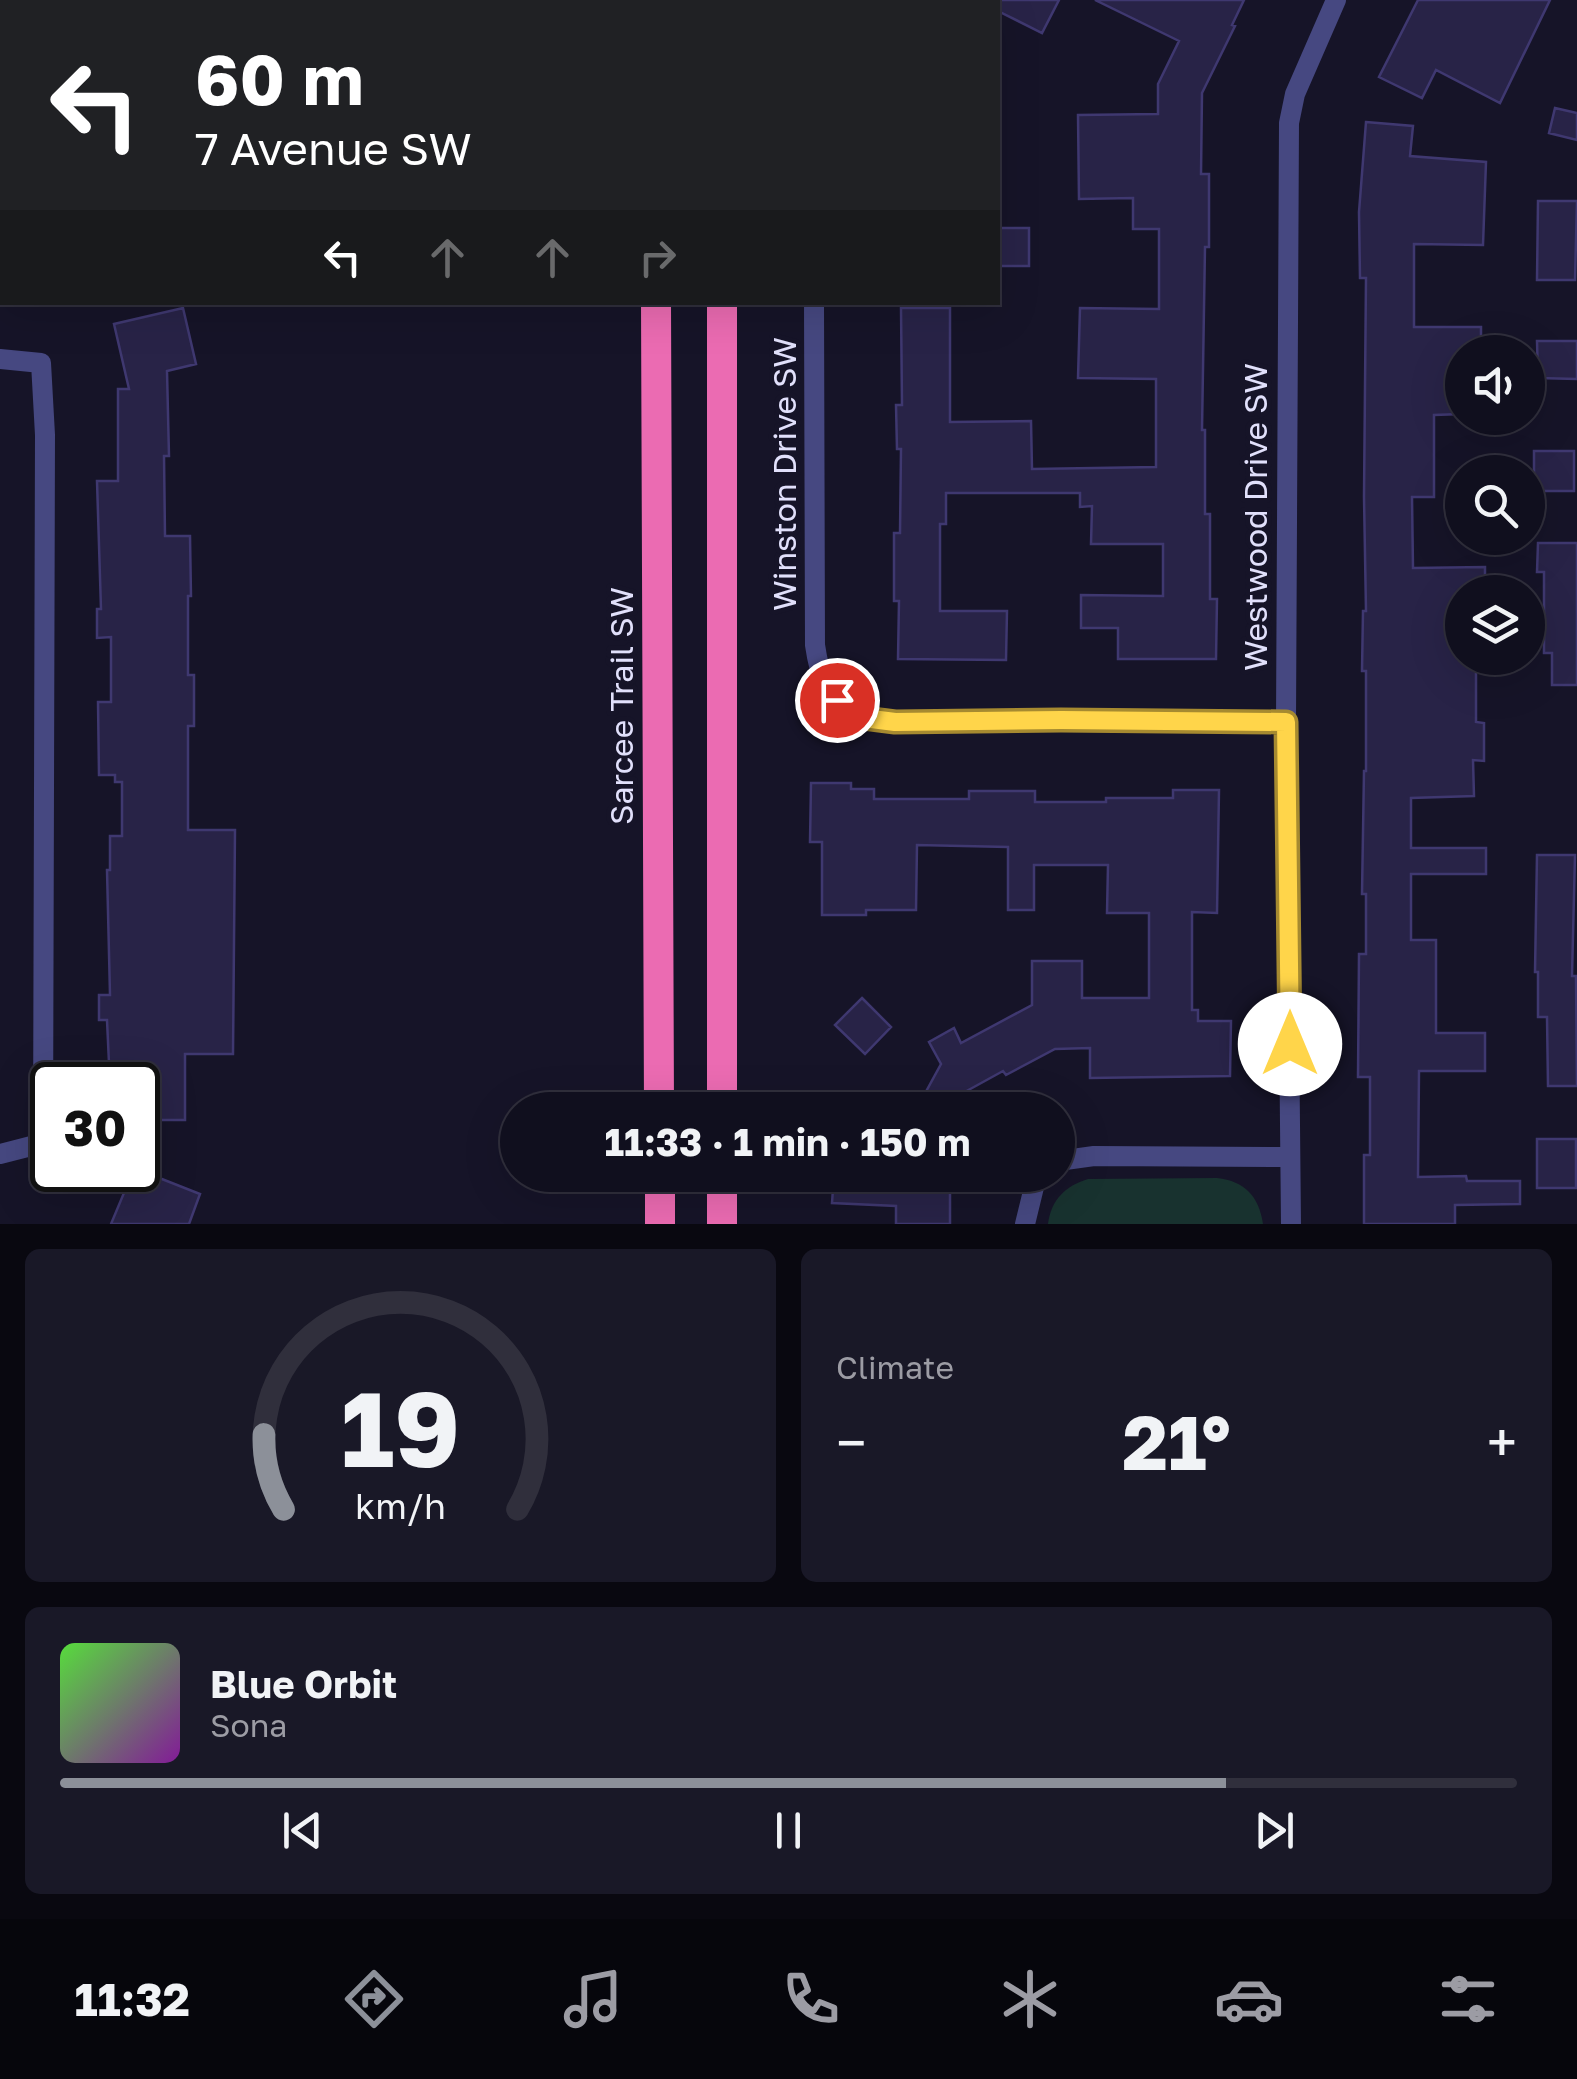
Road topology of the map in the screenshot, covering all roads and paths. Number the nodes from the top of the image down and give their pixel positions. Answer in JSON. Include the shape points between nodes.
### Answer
{"nodes":[{"id":1,"x":1336,"y":0,"type":"edge"},
{"id":2,"x":656,"y":305,"type":"edge"},
{"id":3,"x":722,"y":305,"type":"edge"},
{"id":4,"x":814,"y":305,"type":"edge"},
{"id":5,"x":0,"y":359,"type":"edge"},
{"id":6,"x":1286,"y":722,"type":"junction"},
{"id":7,"x":660,"y":1092,"type":"edge"},
{"id":8,"x":722,"y":1092,"type":"edge"},
{"id":9,"x":0,"y":1154,"type":"edge"},
{"id":10,"x":1290,"y":1158,"type":"junction"},
{"id":11,"x":1075,"y":1159,"type":"edge"},
{"id":12,"x":660,"y":1192,"type":"edge"},
{"id":13,"x":722,"y":1192,"type":"edge"},
{"id":14,"x":1034,"y":1192,"type":"edge"},
{"id":15,"x":660,"y":1224,"type":"edge"},
{"id":16,"x":722,"y":1224,"type":"edge"},
{"id":17,"x":1025,"y":1224,"type":"edge"},
{"id":18,"x":1291,"y":1224,"type":"edge"}],
"edges":[{"from":1,"to":6,"type":"street","name":"Westwood Drive SW","via":[[1294,94],[1289,123]]},
{"from":2,"to":7,"type":"highway","name":"Sarcee Trail SW"},
{"from":3,"to":8,"type":"highway"},
{"from":4,"to":6,"type":"street","name":"Winston Drive SW","via":[[815,645],[819,674],[833,698],[856,717],[895,722]]},
{"from":5,"to":9,"type":"street","via":[[42,363],[45,436],[43,1143]]},
{"from":6,"to":10,"type":"street","name":"Westwood Drive SW"},
{"from":10,"to":11,"type":"street"},
{"from":10,"to":18,"type":"street","name":"Westwood Drive SW"},
{"from":12,"to":15,"type":"highway"},
{"from":13,"to":16,"type":"highway"},
{"from":14,"to":17,"type":"street"}]}
